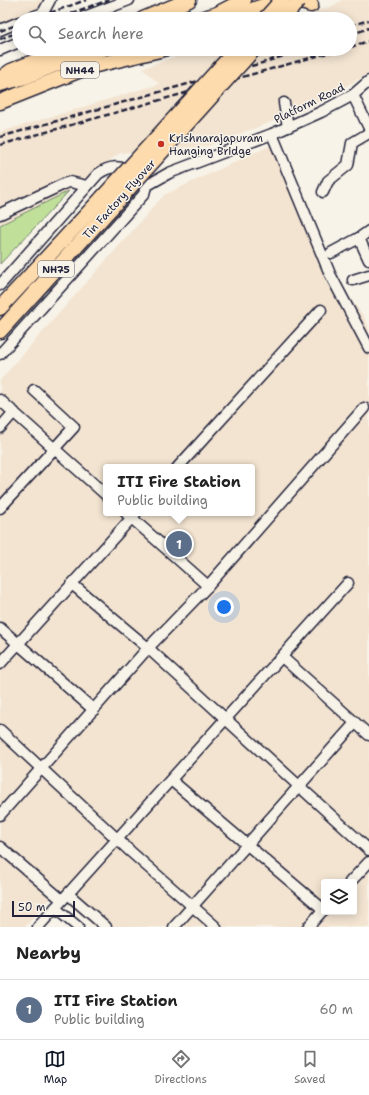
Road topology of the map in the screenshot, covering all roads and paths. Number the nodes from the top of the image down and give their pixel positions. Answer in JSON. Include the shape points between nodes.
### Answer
{"nodes":[{"id":1,"x":50,"y":0,"type":"edge"},
{"id":2,"x":129,"y":0,"type":"edge"},
{"id":3,"x":189,"y":0,"type":"edge"},
{"id":4,"x":244,"y":0,"type":"edge"},
{"id":5,"x":282,"y":0,"type":"edge"},
{"id":6,"x":309,"y":1,"type":"edge"},
{"id":7,"x":44,"y":12,"type":"edge"},
{"id":8,"x":97,"y":12,"type":"edge"},
{"id":9,"x":160,"y":12,"type":"edge"},
{"id":10,"x":221,"y":12,"type":"edge"},
{"id":11,"x":247,"y":12,"type":"edge"},
{"id":12,"x":271,"y":12,"type":"edge"},
{"id":13,"x":282,"y":12,"type":"edge"},
{"id":14,"x":292,"y":12,"type":"edge"},
{"id":15,"x":12,"y":25,"type":"edge"},
{"id":16,"x":0,"y":30,"type":"edge"},
{"id":17,"x":12,"y":45,"type":"edge"},
{"id":18,"x":0,"y":50,"type":"edge"},
{"id":19,"x":48,"y":56,"type":"edge"},
{"id":20,"x":81,"y":56,"type":"edge"},
{"id":21,"x":136,"y":56,"type":"edge"},
{"id":22,"x":231,"y":56,"type":"edge"},
{"id":23,"x":247,"y":56,"type":"edge"},
{"id":24,"x":0,"y":79,"type":"edge"},
{"id":25,"x":369,"y":81,"type":"edge"},
{"id":26,"x":0,"y":84,"type":"edge"},
{"id":27,"x":353,"y":94,"type":"junction"},
{"id":28,"x":0,"y":102,"type":"edge"},
{"id":29,"x":284,"y":102,"type":"dead end"},
{"id":30,"x":288,"y":127,"type":"junction"},
{"id":31,"x":369,"y":128,"type":"edge"},
{"id":32,"x":369,"y":133,"type":"edge"},
{"id":33,"x":272,"y":134,"type":"junction"},
{"id":34,"x":87,"y":186,"type":"junction"},
{"id":35,"x":146,"y":186,"type":"junction"},
{"id":36,"x":323,"y":192,"type":"dead end"},
{"id":37,"x":107,"y":202,"type":"junction"},
{"id":38,"x":0,"y":214,"type":"edge"},
{"id":39,"x":369,"y":231,"type":"edge"},
{"id":40,"x":359,"y":238,"type":"junction"},
{"id":41,"x":331,"y":253,"type":"dead end"},
{"id":42,"x":369,"y":260,"type":"edge"},
{"id":43,"x":369,"y":275,"type":"edge"},
{"id":44,"x":353,"y":280,"type":"dead end"},
{"id":45,"x":0,"y":285,"type":"edge"},
{"id":46,"x":0,"y":308,"type":"edge"},
{"id":47,"x":321,"y":310,"type":"dead end"},
{"id":48,"x":0,"y":331,"type":"edge"},
{"id":49,"x":369,"y":348,"type":"edge"},
{"id":50,"x":0,"y":354,"type":"edge"},
{"id":51,"x":34,"y":390,"type":"dead end"},
{"id":52,"x":0,"y":400,"type":"edge"},
{"id":53,"x":364,"y":408,"type":"dead end"},
{"id":54,"x":14,"y":412,"type":"junction"},
{"id":55,"x":0,"y":428,"type":"edge"},
{"id":56,"x":55,"y":449,"type":"junction"},
{"id":57,"x":181,"y":464,"type":"edge"},
{"id":58,"x":103,"y":492,"type":"edge"},
{"id":59,"x":0,"y":508,"type":"edge"},
{"id":60,"x":130,"y":516,"type":"edge"},
{"id":61,"x":132,"y":516,"type":"edge"},
{"id":62,"x":348,"y":583,"type":"dead end"},
{"id":63,"x":72,"y":584,"type":"junction"},
{"id":64,"x":208,"y":586,"type":"junction"},
{"id":65,"x":0,"y":628,"type":"edge"},
{"id":66,"x":18,"y":644,"type":"junction"},
{"id":67,"x":148,"y":648,"type":"junction"},
{"id":68,"x":282,"y":656,"type":"junction"},
{"id":69,"x":0,"y":664,"type":"edge"},
{"id":70,"x":94,"y":710,"type":"junction"},
{"id":71,"x":226,"y":719,"type":"junction"},
{"id":72,"x":355,"y":722,"type":"junction"},
{"id":73,"x":0,"y":730,"type":"edge"},
{"id":74,"x":369,"y":735,"type":"edge"},
{"id":75,"x":43,"y":769,"type":"junction"},
{"id":76,"x":171,"y":780,"type":"junction"},
{"id":77,"x":299,"y":786,"type":"junction"},
{"id":78,"x":0,"y":815,"type":"edge"},
{"id":79,"x":117,"y":839,"type":"junction"},
{"id":80,"x":248,"y":845,"type":"junction"},
{"id":81,"x":0,"y":847,"type":"edge"},
{"id":82,"x":369,"y":850,"type":"edge"},
{"id":83,"x":369,"y":862,"type":"edge"},
{"id":84,"x":353,"y":879,"type":"edge"},
{"id":85,"x":62,"y":901,"type":"junction"},
{"id":86,"x":193,"y":906,"type":"junction"},
{"id":87,"x":321,"y":907,"type":"edge"},
{"id":88,"x":322,"y":915,"type":"edge"},
{"id":89,"x":38,"y":927,"type":"edge"},
{"id":90,"x":78,"y":927,"type":"edge"},
{"id":91,"x":106,"y":927,"type":"edge"},
{"id":92,"x":174,"y":927,"type":"edge"},
{"id":93,"x":216,"y":927,"type":"edge"},
{"id":94,"x":308,"y":927,"type":"edge"}],
"edges":[{"from":1,"to":7,"type":"street"},
{"from":2,"to":8,"type":"street"},
{"from":3,"to":9,"type":"highway"},
{"from":4,"to":10,"type":"highway"},
{"from":5,"to":12,"type":"highway","bridge":true},
{"from":6,"to":11,"type":"highway","via":[[293,0],[256,7]]},
{"from":6,"to":13,"type":"highway"},
{"from":6,"to":14,"type":"highway","bridge":true},
{"from":15,"to":16,"type":"street"},
{"from":17,"to":18,"type":"street"},
{"from":19,"to":24,"type":"highway","via":[[11,71]]},
{"from":20,"to":26,"type":"highway","number":"NH44"},
{"from":21,"to":28,"type":"highway","number":"NH44","via":[[88,67]]},
{"from":22,"to":37,"type":"highway","name":"Tin Factory Flyover","number":"NH75","bridge":true},
{"from":23,"to":37,"type":"highway","name":"Tin Factory Flyover","number":"NH75","bridge":true},
{"from":25,"to":27,"type":"street","name":"Platform Road"},
{"from":27,"to":30,"type":"street","name":"Platform Road"},
{"from":27,"to":31,"type":"street"},
{"from":29,"to":30,"type":"street"},
{"from":30,"to":33,"type":"street","name":"Platform Road"},
{"from":32,"to":36,"type":"street","via":[[352,143],[348,165],[328,181]]},
{"from":33,"to":35,"type":"street","name":"Platform Road","via":[[169,173]]},
{"from":33,"to":49,"type":"street","via":[[330,274]]},
{"from":34,"to":35,"type":"street","via":[[102,171],[118,166],[135,171]]},
{"from":34,"to":38,"type":"street","via":[[66,183]]},
{"from":34,"to":45,"type":"street"},
{"from":35,"to":50,"type":"street","via":[[144,194]]},
{"from":37,"to":46,"type":"highway","name":"Tin Factory Flyover","number":"NH75"},
{"from":37,"to":48,"type":"highway","name":"Tin Factory Flyover","number":"NH75"},
{"from":39,"to":40,"type":"street"},
{"from":40,"to":41,"type":"street"},
{"from":40,"to":42,"type":"street"},
{"from":43,"to":44,"type":"street"},
{"from":47,"to":57,"type":"street"},
{"from":51,"to":56,"type":"street","via":[[74,427]]},
{"from":52,"to":54,"type":"street"},
{"from":53,"to":64,"type":"street"},
{"from":54,"to":55,"type":"street"},
{"from":54,"to":56,"type":"street"},
{"from":56,"to":58,"type":"street"},
{"from":56,"to":59,"type":"street"},
{"from":60,"to":63,"type":"street"},
{"from":61,"to":64,"type":"street"},
{"from":62,"to":68,"type":"street"},
{"from":63,"to":66,"type":"street"},
{"from":63,"to":67,"type":"street"},
{"from":64,"to":67,"type":"street"},
{"from":65,"to":66,"type":"street"},
{"from":66,"to":69,"type":"street"},
{"from":66,"to":70,"type":"street"},
{"from":67,"to":70,"type":"street"},
{"from":67,"to":71,"type":"street"},
{"from":68,"to":71,"type":"street"},
{"from":68,"to":72,"type":"street"},
{"from":70,"to":75,"type":"street"},
{"from":71,"to":76,"type":"street"},
{"from":71,"to":77,"type":"street"},
{"from":72,"to":74,"type":"street"},
{"from":72,"to":77,"type":"street"},
{"from":73,"to":75,"type":"street"},
{"from":75,"to":78,"type":"street"},
{"from":75,"to":79,"type":"street"},
{"from":76,"to":79,"type":"street"},
{"from":76,"to":80,"type":"street"},
{"from":77,"to":80,"type":"street"},
{"from":77,"to":82,"type":"street"},
{"from":79,"to":85,"type":"street"},
{"from":79,"to":86,"type":"street"},
{"from":80,"to":86,"type":"street"},
{"from":80,"to":87,"type":"street"},
{"from":81,"to":85,"type":"street"},
{"from":83,"to":84,"type":"street"},
{"from":85,"to":89,"type":"street"},
{"from":85,"to":90,"type":"street"},
{"from":85,"to":91,"type":"street"},
{"from":86,"to":92,"type":"street"},
{"from":86,"to":93,"type":"street"},
{"from":88,"to":94,"type":"street"}]}
